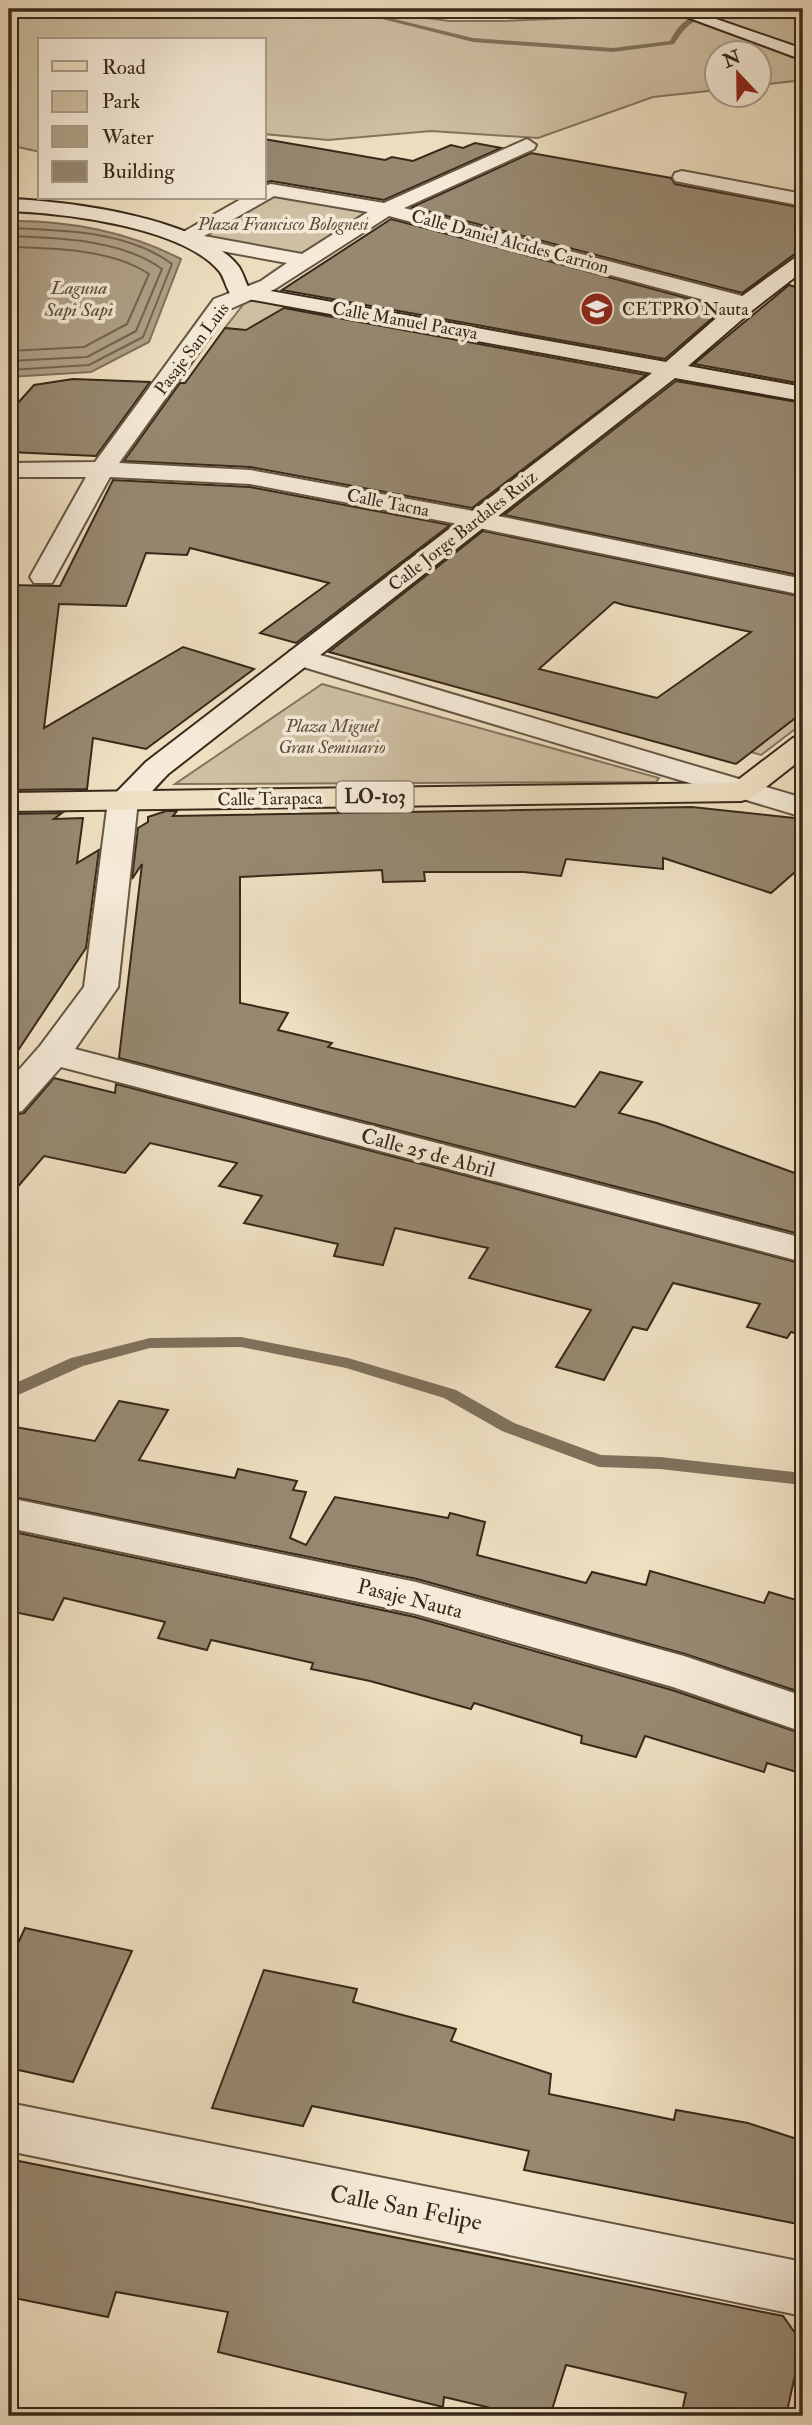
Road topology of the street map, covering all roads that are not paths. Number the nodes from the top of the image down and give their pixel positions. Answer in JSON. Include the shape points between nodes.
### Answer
{"nodes":[{"id":1,"x":673,"y":9,"type":"edge"},
{"id":2,"x":803,"y":55,"type":"edge"},
{"id":3,"x":527,"y":145,"type":"dead end"},
{"id":4,"x":682,"y":177,"type":"dead end"},
{"id":5,"x":266,"y":194,"type":"edge"},
{"id":6,"x":254,"y":200,"type":"edge"},
{"id":7,"x":803,"y":200,"type":"edge"},
{"id":8,"x":9,"y":203,"type":"edge"},
{"id":9,"x":386,"y":209,"type":"junction"},
{"id":10,"x":186,"y":239,"type":"junction"},
{"id":11,"x":308,"y":261,"type":"junction"},
{"id":12,"x":803,"y":261,"type":"edge"},
{"id":13,"x":245,"y":293,"type":"junction"},
{"id":14,"x":746,"y":304,"type":"junction"},
{"id":15,"x":672,"y":369,"type":"junction"},
{"id":16,"x":803,"y":394,"type":"edge"},
{"id":17,"x":102,"y":469,"type":"junction"},
{"id":18,"x":9,"y":470,"type":"edge"},
{"id":19,"x":479,"y":520,"type":"junction"},
{"id":20,"x":43,"y":577,"type":"dead end"},
{"id":21,"x":803,"y":587,"type":"edge"},
{"id":22,"x":300,"y":657,"type":"junction"},
{"id":23,"x":803,"y":744,"type":"edge"},
{"id":24,"x":741,"y":792,"type":"junction"},
{"id":25,"x":123,"y":801,"type":"junction"},
{"id":26,"x":9,"y":802,"type":"edge"},
{"id":27,"x":803,"y":808,"type":"edge"},
{"id":28,"x":53,"y":1054,"type":"junction"},
{"id":29,"x":9,"y":1103,"type":"edge"},
{"id":30,"x":803,"y":1250,"type":"edge"},
{"id":31,"x":9,"y":1513,"type":"edge"},
{"id":32,"x":803,"y":1714,"type":"edge"},
{"id":33,"x":9,"y":2127,"type":"edge"},
{"id":34,"x":803,"y":2289,"type":"edge"}],
"edges":[{"from":1,"to":2,"type":"street"},
{"from":3,"to":9,"type":"street","name":"Pasaje San Luis"},
{"from":4,"to":7,"type":"street"},
{"from":5,"to":9,"type":"street","name":"Calle Daniel Alcides Carrion"},
{"from":6,"to":10,"type":"street"},
{"from":8,"to":10,"type":"street","via":[[117,220]]},
{"from":9,"to":11,"type":"street","name":"Pasaje San Luis"},
{"from":9,"to":14,"type":"street","name":"Calle Daniel Alcides Carrion"},
{"from":10,"to":11,"type":"street"},
{"from":10,"to":13,"type":"street","via":[[220,259],[237,279],[239,292]]},
{"from":11,"to":13,"type":"street","name":"Pasaje San Luis"},
{"from":12,"to":14,"type":"street","name":"Calle Jorge Bardales Ruiz"},
{"from":13,"to":15,"type":"street","name":"Calle Manuel Pacaya"},
{"from":13,"to":17,"type":"street","name":"Pasaje San Luis","via":[[222,304]]},
{"from":14,"to":15,"type":"street","name":"Calle Jorge Bardales Ruiz"},
{"from":15,"to":16,"type":"street","name":"Calle Manuel Pacaya"},
{"from":15,"to":19,"type":"street","name":"Calle Jorge Bardales Ruiz"},
{"from":17,"to":18,"type":"street","name":"Calle Tacna"},
{"from":17,"to":19,"type":"street","name":"Calle Tacna","via":[[250,477]]},
{"from":17,"to":20,"type":"street","name":"Pasaje San Luis"},
{"from":19,"to":21,"type":"street","name":"Calle Tacna"},
{"from":19,"to":22,"type":"street","name":"Calle Jorge Bardales Ruiz"},
{"from":22,"to":24,"type":"street","name":"Calle Tarapaca"},
{"from":22,"to":25,"type":"street","name":"Calle Jorge Bardales Ruiz","via":[[157,768]]},
{"from":23,"to":24,"type":"main road"},
{"from":24,"to":25,"type":"main road","name":"Calle Tarapaca","number":"LO-103"},
{"from":24,"to":27,"type":"street","name":"Calle Tarapaca"},
{"from":25,"to":26,"type":"main road","name":"Calle Tarapaca","number":"LO-103"},
{"from":25,"to":28,"type":"street","via":[[101,987]]},
{"from":28,"to":29,"type":"street"},
{"from":28,"to":30,"type":"street","name":"Calle 25 de Abril"},
{"from":31,"to":32,"type":"street","name":"Pasaje Nauta","via":[[416,1598],[684,1673]]},
{"from":33,"to":34,"type":"street","name":"Calle San Felipe"}]}
